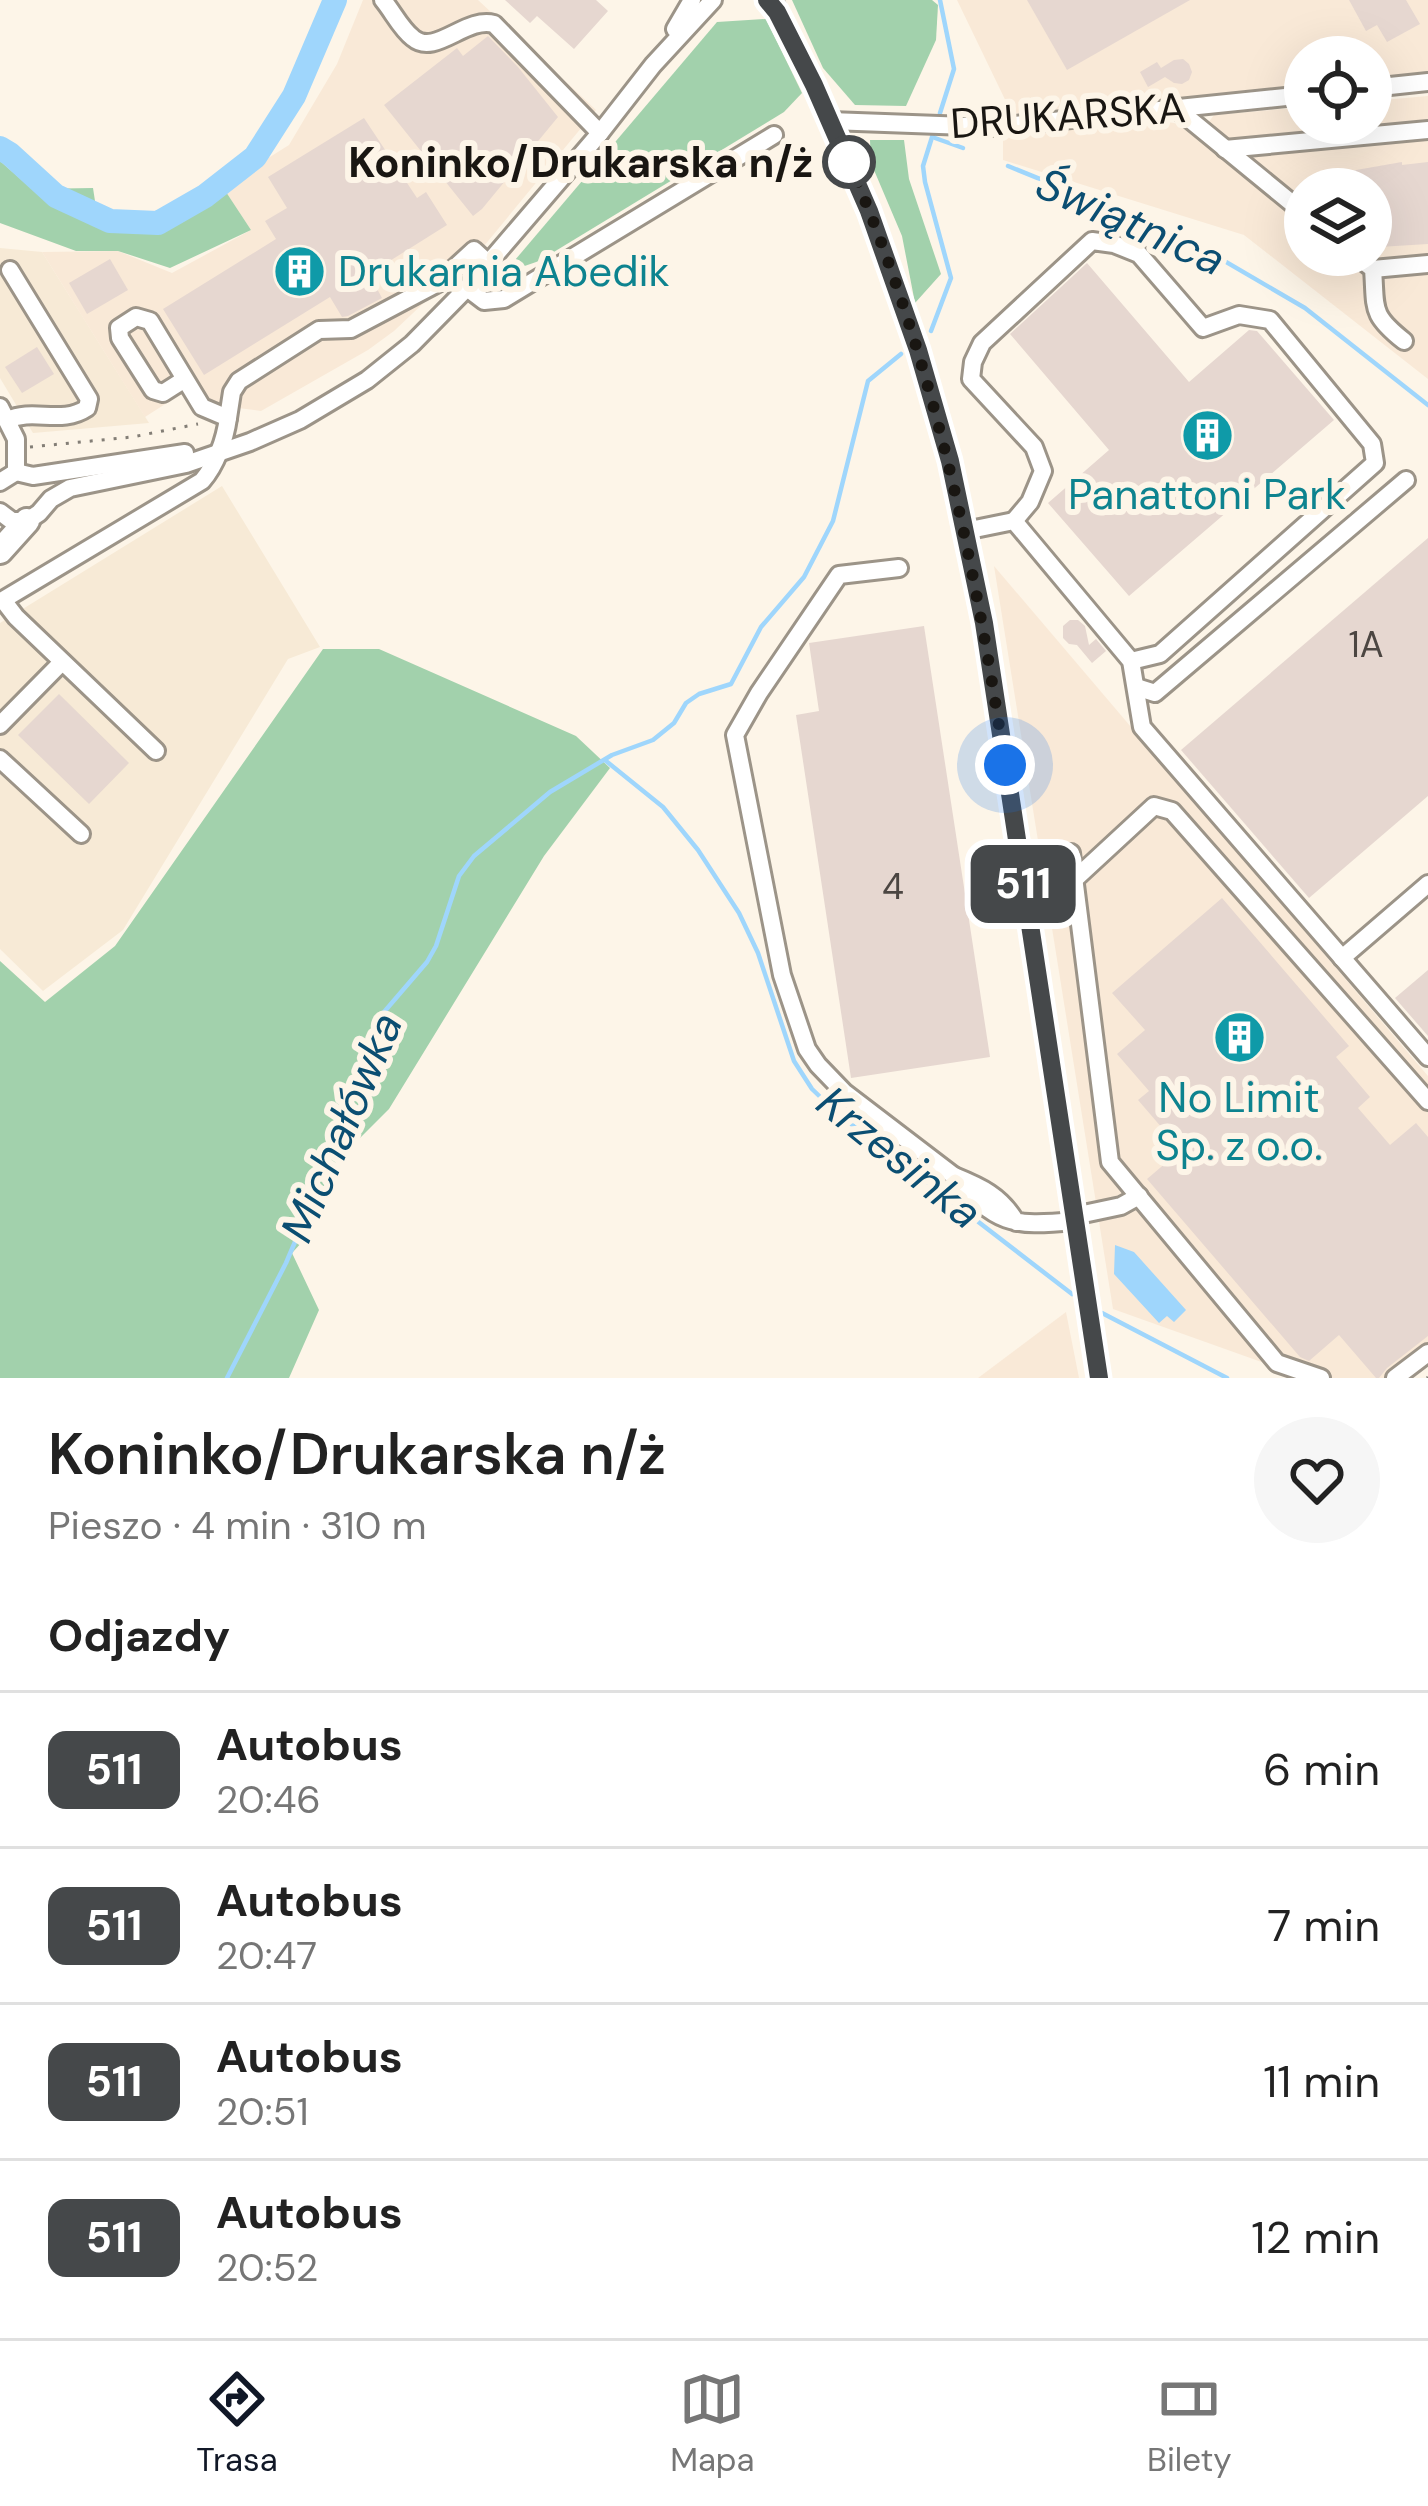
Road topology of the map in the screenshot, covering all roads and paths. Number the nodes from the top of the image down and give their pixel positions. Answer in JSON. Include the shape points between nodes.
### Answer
{"nodes":[{"id":1,"x":383,"y":0,"type":"edge"},
{"id":2,"x":692,"y":0,"type":"edge"},
{"id":3,"x":713,"y":0,"type":"edge"},
{"id":4,"x":772,"y":4,"type":"edge"},
{"id":5,"x":653,"y":65,"type":"junction"},
{"id":6,"x":1428,"y":82,"type":"edge"},
{"id":7,"x":1392,"y":86,"type":"edge"},
{"id":8,"x":1284,"y":97,"type":"edge"},
{"id":9,"x":1178,"y":109,"type":"junction"},
{"id":10,"x":830,"y":121,"type":"junction"},
{"id":11,"x":1428,"y":130,"type":"edge"},
{"id":12,"x":600,"y":133,"type":"junction"},
{"id":13,"x":774,"y":135,"type":"dead end"},
{"id":14,"x":1225,"y":149,"type":"junction"},
{"id":15,"x":1284,"y":197,"type":"edge"},
{"id":16,"x":488,"y":263,"type":"junction"},
{"id":17,"x":1428,"y":264,"type":"edge"},
{"id":18,"x":1392,"y":267,"type":"edge"},
{"id":19,"x":10,"y":269,"type":"dead end"},
{"id":20,"x":1373,"y":276,"type":"edge"},
{"id":21,"x":467,"y":288,"type":"junction"},
{"id":22,"x":1404,"y":341,"type":"dead end"},
{"id":23,"x":185,"y":379,"type":"junction"},
{"id":24,"x":4,"y":416,"type":"edge"},
{"id":25,"x":222,"y":417,"type":"junction"},
{"id":26,"x":28,"y":447,"type":"dead end"},
{"id":27,"x":216,"y":452,"type":"junction"},
{"id":28,"x":10,"y":477,"type":"edge"},
{"id":29,"x":1406,"y":480,"type":"dead end"},
{"id":30,"x":1014,"y":521,"type":"junction"},
{"id":31,"x":14,"y":525,"type":"edge"},
{"id":32,"x":965,"y":531,"type":"junction"},
{"id":33,"x":898,"y":568,"type":"dead end"},
{"id":34,"x":1132,"y":661,"type":"junction"},
{"id":35,"x":62,"y":662,"type":"junction"},
{"id":36,"x":1136,"y":687,"type":"junction"},
{"id":37,"x":0,"y":724,"type":"edge"},
{"id":38,"x":156,"y":752,"type":"dead end"},
{"id":39,"x":0,"y":759,"type":"edge"},
{"id":40,"x":81,"y":834,"type":"dead end"},
{"id":41,"x":1019,"y":860,"type":"junction"},
{"id":42,"x":1075,"y":879,"type":"junction"},
{"id":43,"x":1428,"y":884,"type":"edge"},
{"id":44,"x":1342,"y":958,"type":"junction"},
{"id":45,"x":1428,"y":1058,"type":"edge"},
{"id":46,"x":1428,"y":1101,"type":"edge"},
{"id":47,"x":1139,"y":1196,"type":"junction"},
{"id":48,"x":1074,"y":1218,"type":"junction"},
{"id":49,"x":1428,"y":1353,"type":"edge"},
{"id":50,"x":1099,"y":1378,"type":"edge"},
{"id":51,"x":1322,"y":1378,"type":"edge"},
{"id":52,"x":1395,"y":1378,"type":"edge"}],
"edges":[{"from":1,"to":12,"type":"street","via":[[420,43],[494,24]]},
{"from":2,"to":5,"type":"street"},
{"from":3,"to":5,"type":"street"},
{"from":4,"to":10,"type":"street"},
{"from":5,"to":12,"type":"street"},
{"from":6,"to":7,"type":"street"},
{"from":8,"to":9,"type":"street","name":"DRUKARSKA"},
{"from":9,"to":10,"type":"street","name":"DRUKARSKA","via":[[994,127]]},
{"from":9,"to":14,"type":"street"},
{"from":10,"to":32,"type":"street","via":[[894,279]]},
{"from":11,"to":14,"type":"street"},
{"from":12,"to":16,"type":"street"},
{"from":13,"to":21,"type":"street","via":[[504,299],[484,301]]},
{"from":14,"to":15,"type":"street"},
{"from":16,"to":21,"type":"street"},
{"from":16,"to":25,"type":"street","via":[[474,250],[438,283],[356,327],[319,330],[239,381]]},
{"from":17,"to":18,"type":"street"},
{"from":19,"to":24,"type":"street","via":[[89,398],[78,414]]},
{"from":20,"to":22,"type":"street","via":[[1375,308]]},
{"from":21,"to":27,"type":"street","via":[[350,391],[283,429]]},
{"from":23,"to":23,"type":"street","via":[[146,318],[119,328],[153,390],[163,393]]},
{"from":23,"to":25,"type":"street","via":[[202,407]]},
{"from":24,"to":28,"type":"street","via":[[16,440]]},
{"from":25,"to":26,"type":"path","via":[[132,437]]},
{"from":25,"to":27,"type":"street"},
{"from":27,"to":28,"type":"street"},
{"from":27,"to":31,"type":"street","via":[[82,484]]},
{"from":27,"to":35,"type":"street","via":[[202,481],[3,600]]},
{"from":28,"to":31,"type":"street","via":[[43,489]]},
{"from":29,"to":36,"type":"street","via":[[1155,693]]},
{"from":30,"to":32,"type":"street"},
{"from":30,"to":34,"type":"street"},
{"from":30,"to":34,"type":"street","via":[[1043,471],[1034,447],[971,379],[973,362],[982,344],[1092,241],[1139,254],[1203,328],[1240,315],[1270,320],[1372,444],[1375,463],[1160,654]]},
{"from":32,"to":41,"type":"street"},
{"from":33,"to":48,"type":"street","via":[[839,575],[735,734],[782,975],[807,1049],[844,1092],[954,1175],[988,1190],[1016,1222]]},
{"from":34,"to":36,"type":"street"},
{"from":35,"to":37,"type":"street"},
{"from":35,"to":38,"type":"street"},
{"from":36,"to":44,"type":"street","via":[[1142,727]]},
{"from":39,"to":40,"type":"street"},
{"from":41,"to":42,"type":"street","via":[[1072,853]]},
{"from":41,"to":48,"type":"street"},
{"from":42,"to":46,"type":"street","via":[[1154,806],[1172,812]]},
{"from":42,"to":47,"type":"street","via":[[1110,1162]]},
{"from":43,"to":44,"type":"street"},
{"from":44,"to":45,"type":"street"},
{"from":47,"to":48,"type":"street"},
{"from":47,"to":51,"type":"street","via":[[1277,1363]]},
{"from":48,"to":50,"type":"street"},
{"from":49,"to":52,"type":"street"}]}
